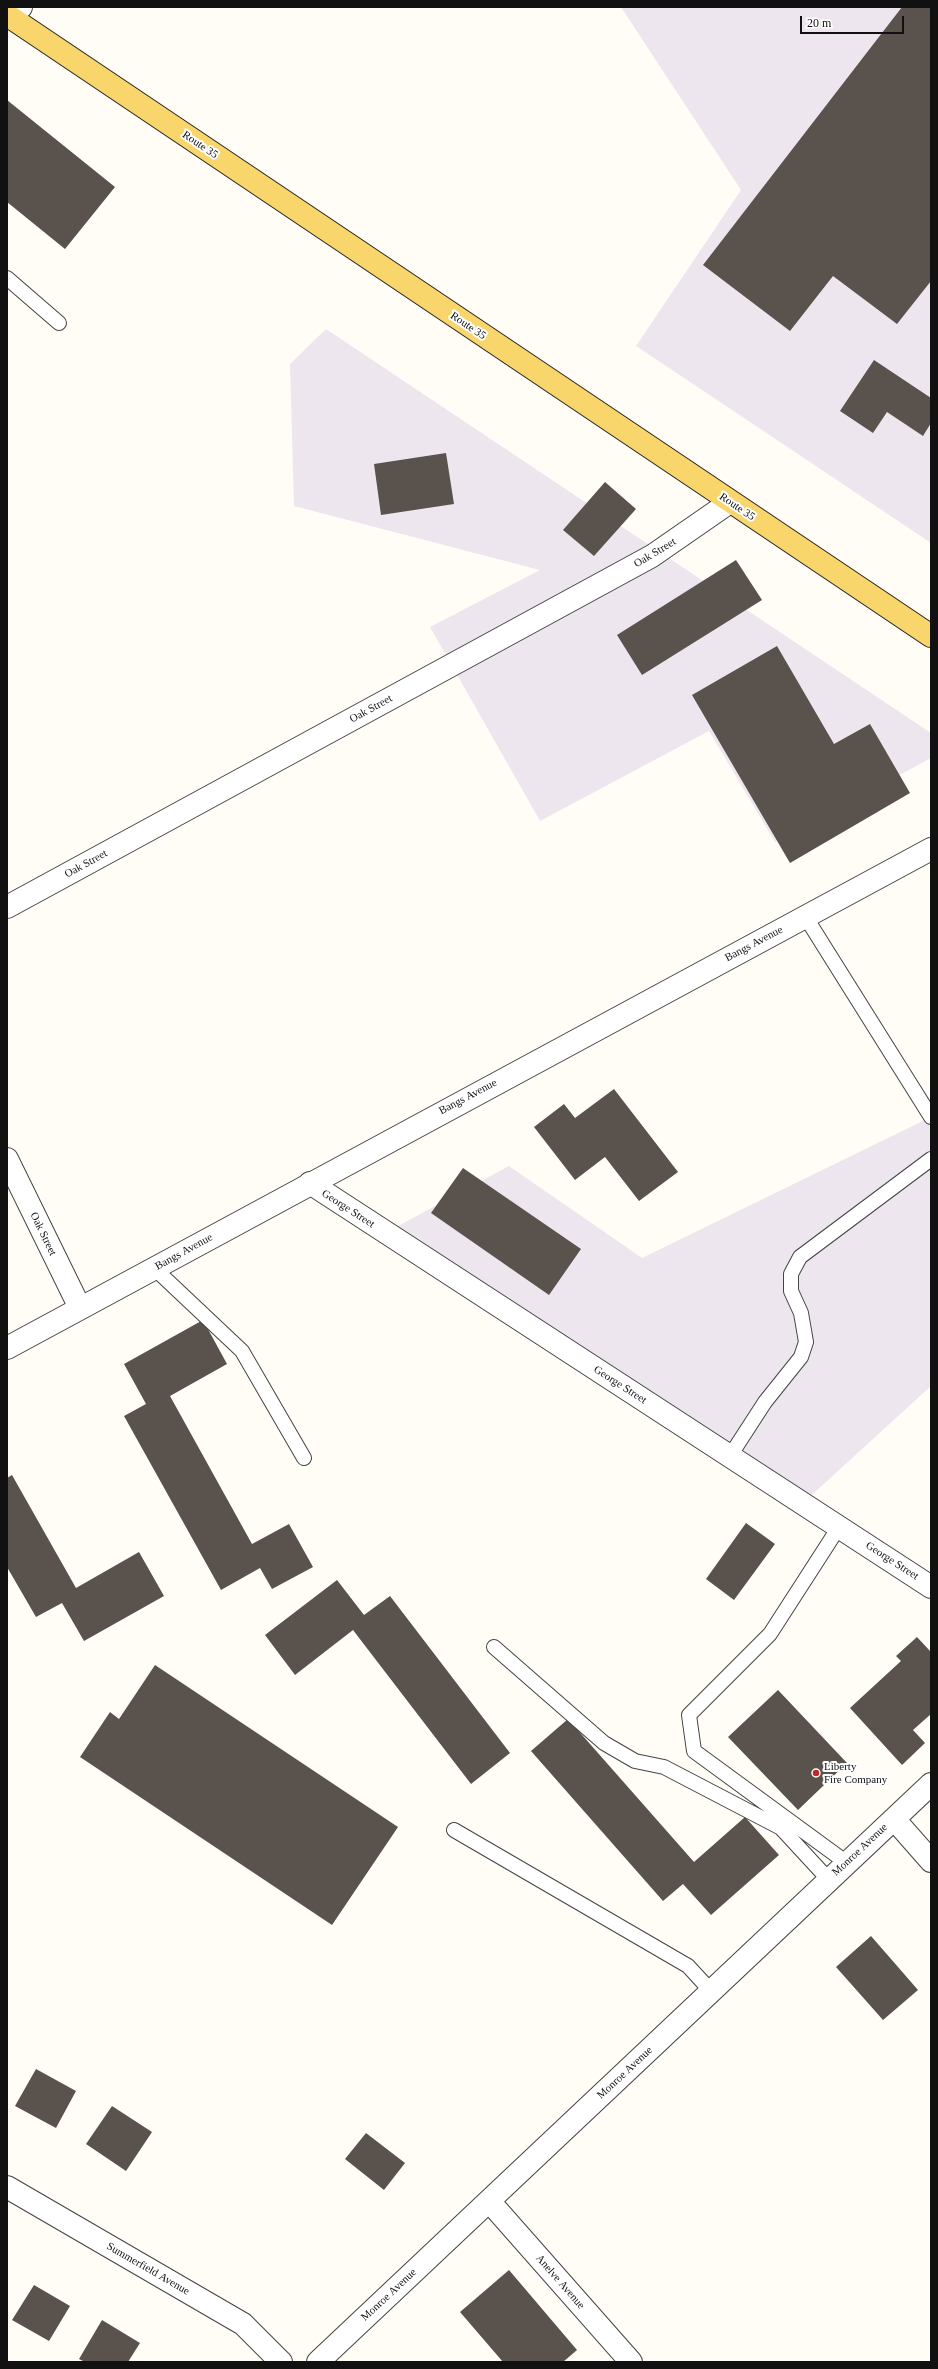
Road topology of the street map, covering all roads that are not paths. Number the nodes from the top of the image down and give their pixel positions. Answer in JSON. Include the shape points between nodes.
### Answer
{"nodes":[{"id":1,"x":21,"y":7,"type":"edge"},
{"id":2,"x":7,"y":15,"type":"edge"},
{"id":3,"x":7,"y":278,"type":"edge"},
{"id":4,"x":59,"y":323,"type":"dead end"},
{"id":5,"x":730,"y":502,"type":"junction"},
{"id":6,"x":931,"y":636,"type":"edge"},
{"id":7,"x":931,"y":849,"type":"edge"},
{"id":8,"x":7,"y":907,"type":"edge"},
{"id":9,"x":805,"y":916,"type":"junction"},
{"id":10,"x":931,"y":1117,"type":"edge"},
{"id":11,"x":7,"y":1159,"type":"edge"},
{"id":12,"x":931,"y":1159,"type":"edge"},
{"id":13,"x":310,"y":1183,"type":"junction"},
{"id":14,"x":154,"y":1268,"type":"junction"},
{"id":15,"x":80,"y":1308,"type":"junction"},
{"id":16,"x":7,"y":1348,"type":"edge"},
{"id":17,"x":730,"y":1456,"type":"junction"},
{"id":18,"x":304,"y":1458,"type":"dead end"},
{"id":19,"x":839,"y":1527,"type":"junction"},
{"id":20,"x":931,"y":1587,"type":"edge"},
{"id":21,"x":494,"y":1647,"type":"dead end"},
{"id":22,"x":931,"y":1784,"type":"edge"},
{"id":23,"x":894,"y":1819,"type":"junction"},
{"id":24,"x":454,"y":1830,"type":"dead end"},
{"id":25,"x":931,"y":1861,"type":"edge"},
{"id":26,"x":847,"y":1863,"type":"junction"},
{"id":27,"x":829,"y":1880,"type":"junction"},
{"id":28,"x":711,"y":1991,"type":"junction"},
{"id":29,"x":7,"y":2187,"type":"edge"},
{"id":30,"x":489,"y":2201,"type":"junction"},
{"id":31,"x":281,"y":2362,"type":"edge"},
{"id":32,"x":318,"y":2362,"type":"edge"},
{"id":33,"x":631,"y":2362,"type":"edge"}],
"edges":[{"from":1,"to":2,"type":"street"},
{"from":2,"to":5,"type":"main road","name":"Route 35"},
{"from":3,"to":4,"type":"lane"},
{"from":5,"to":6,"type":"main road","name":"Route 35"},
{"from":5,"to":8,"type":"street","name":"Oak Street","via":[[652,556]]},
{"from":7,"to":9,"type":"street","name":"Bangs Avenue"},
{"from":9,"to":10,"type":"lane"},
{"from":9,"to":13,"type":"street","name":"Bangs Avenue"},
{"from":11,"to":15,"type":"street","name":"Oak Street"},
{"from":12,"to":17,"type":"lane","via":[[800,1257],[791,1274],[791,1291],[801,1313],[806,1342],[801,1357],[765,1402]]},
{"from":13,"to":14,"type":"street","name":"Bangs Avenue"},
{"from":13,"to":17,"type":"street","name":"George Street"},
{"from":14,"to":15,"type":"street","name":"Bangs Avenue"},
{"from":14,"to":18,"type":"lane","via":[[242,1350]]},
{"from":15,"to":16,"type":"street","name":"Bangs Avenue"},
{"from":17,"to":19,"type":"street","name":"George Street"},
{"from":19,"to":20,"type":"street","name":"George Street"},
{"from":19,"to":26,"type":"lane","via":[[770,1634],[689,1715],[694,1751]]},
{"from":21,"to":27,"type":"lane","via":[[604,1743],[635,1761],[664,1768],[781,1828]]},
{"from":22,"to":23,"type":"street","name":"Monroe Avenue"},
{"from":23,"to":25,"type":"street"},
{"from":23,"to":26,"type":"street","name":"Monroe Avenue"},
{"from":24,"to":28,"type":"lane","via":[[688,1966]]},
{"from":26,"to":27,"type":"street","name":"Monroe Avenue"},
{"from":27,"to":28,"type":"street","name":"Monroe Avenue"},
{"from":28,"to":30,"type":"street","name":"Monroe Avenue"},
{"from":29,"to":31,"type":"street","name":"Summerfield Avenue","via":[[243,2324]]},
{"from":30,"to":32,"type":"street","name":"Monroe Avenue"},
{"from":30,"to":33,"type":"street","name":"Anelve Avenue"}]}
